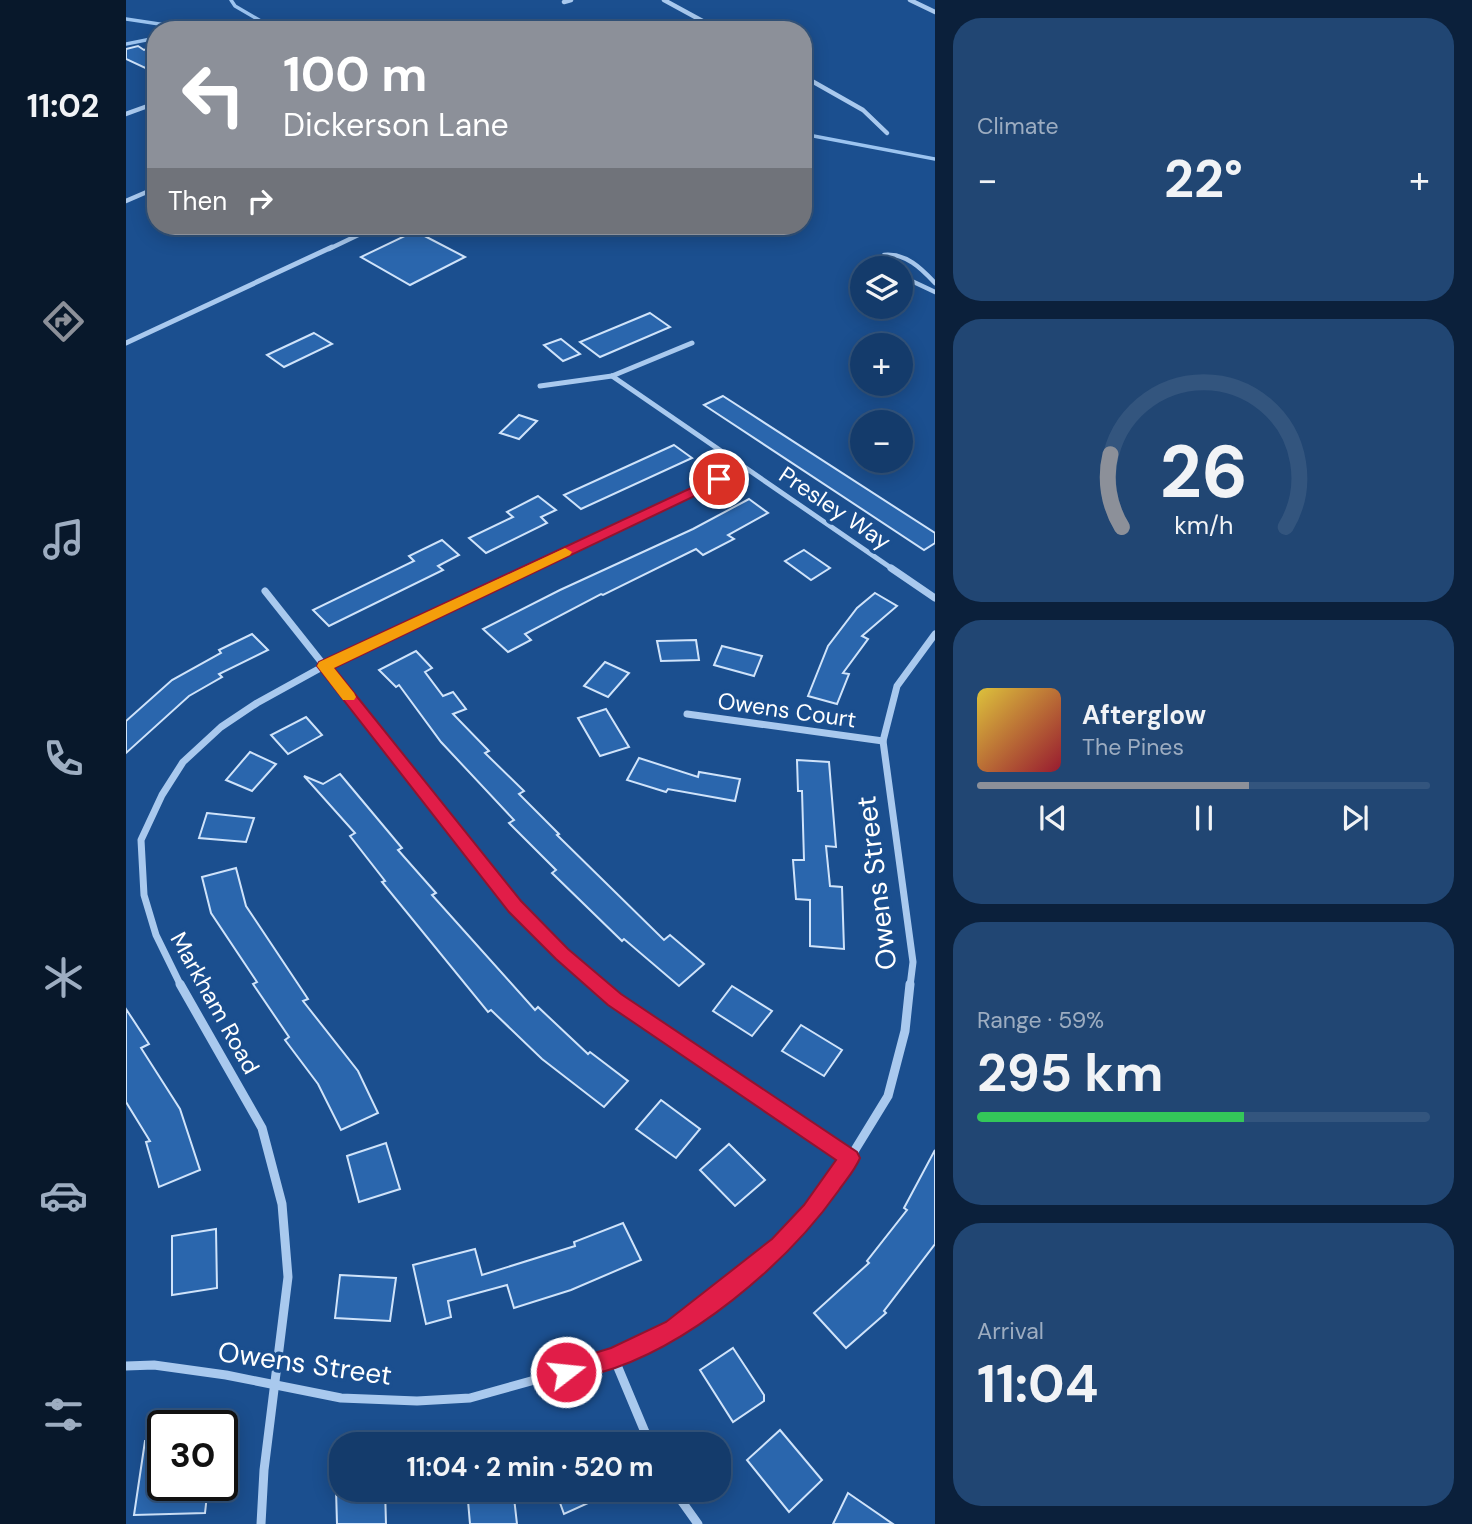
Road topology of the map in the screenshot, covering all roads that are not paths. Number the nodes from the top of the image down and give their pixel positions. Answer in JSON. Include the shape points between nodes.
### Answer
{"nodes":[{"id":1,"x":571,"y":0,"type":"edge"},
{"id":2,"x":664,"y":0,"type":"edge"},
{"id":3,"x":910,"y":0,"type":"edge"},
{"id":4,"x":564,"y":2,"type":"dead end"},
{"id":5,"x":935,"y":12,"type":"edge"},
{"id":6,"x":702,"y":21,"type":"edge"},
{"id":7,"x":812,"y":81,"type":"edge"},
{"id":8,"x":147,"y":106,"type":"edge"},
{"id":9,"x":126,"y":114,"type":"edge"},
{"id":10,"x":887,"y":133,"type":"dead end"},
{"id":11,"x":147,"y":192,"type":"edge"},
{"id":12,"x":126,"y":201,"type":"edge"},
{"id":13,"x":358,"y":235,"type":"edge"},
{"id":14,"x":883,"y":256,"type":"edge"},
{"id":15,"x":902,"y":256,"type":"edge"},
{"id":16,"x":913,"y":262,"type":"edge"},
{"id":17,"x":913,"y":282,"type":"edge"},
{"id":18,"x":935,"y":282,"type":"edge"},
{"id":19,"x":935,"y":292,"type":"edge"},
{"id":20,"x":126,"y":343,"type":"edge"},
{"id":21,"x":692,"y":343,"type":"dead end"},
{"id":22,"x":612,"y":376,"type":"junction"},
{"id":23,"x":540,"y":386,"type":"dead end"},
{"id":24,"x":744,"y":468,"type":"junction"},
{"id":25,"x":265,"y":591,"type":"dead end"},
{"id":26,"x":935,"y":598,"type":"edge"},
{"id":27,"x":935,"y":634,"type":"edge"},
{"id":28,"x":324,"y":666,"type":"junction"},
{"id":29,"x":687,"y":714,"type":"dead end"},
{"id":30,"x":883,"y":741,"type":"junction"},
{"id":31,"x":850,"y":1158,"type":"junction"},
{"id":32,"x":614,"y":1358,"type":"junction"},
{"id":33,"x":126,"y":1366,"type":"edge"},
{"id":34,"x":276,"y":1385,"type":"junction"},
{"id":35,"x":645,"y":1432,"type":"edge"},
{"id":36,"x":682,"y":1502,"type":"edge"},
{"id":37,"x":261,"y":1524,"type":"edge"},
{"id":38,"x":698,"y":1524,"type":"edge"}],
"edges":[{"from":1,"to":4,"type":"street"},
{"from":2,"to":6,"type":"street"},
{"from":3,"to":5,"type":"street"},
{"from":7,"to":10,"type":"street","via":[[863,110]]},
{"from":8,"to":9,"type":"street"},
{"from":11,"to":12,"type":"street"},
{"from":13,"to":20,"type":"street"},
{"from":14,"to":15,"type":"lane"},
{"from":16,"to":18,"type":"lane"},
{"from":17,"to":19,"type":"lane"},
{"from":21,"to":22,"type":"street"},
{"from":22,"to":23,"type":"street"},
{"from":22,"to":24,"type":"street","name":"Presley Way"},
{"from":24,"to":26,"type":"street","name":"Presley Way"},
{"from":24,"to":28,"type":"street","name":"Markham Road"},
{"from":25,"to":28,"type":"street"},
{"from":27,"to":30,"type":"street","name":"Owens Street","via":[[897,686]]},
{"from":28,"to":31,"type":"street","via":[[515,906],[562,954],[615,999]]},
{"from":28,"to":34,"type":"street","name":"Markham Road","via":[[221,727],[183,762],[141,841],[144,895],[156,935],[262,1128],[282,1204],[288,1277]]},
{"from":29,"to":30,"type":"street","name":"Owens Court"},
{"from":30,"to":31,"type":"street","name":"Owens Street","via":[[913,962],[905,1031],[888,1096]]},
{"from":31,"to":32,"type":"street","name":"Owens Street","via":[[780,1247],[673,1329]]},
{"from":32,"to":34,"type":"street","name":"Owens Street","via":[[470,1398],[341,1398]]},
{"from":32,"to":35,"type":"street"},
{"from":33,"to":34,"type":"street","name":"Owens Street","via":[[154,1365]]},
{"from":34,"to":37,"type":"street","name":"Markham Road"},
{"from":36,"to":38,"type":"street"}]}
